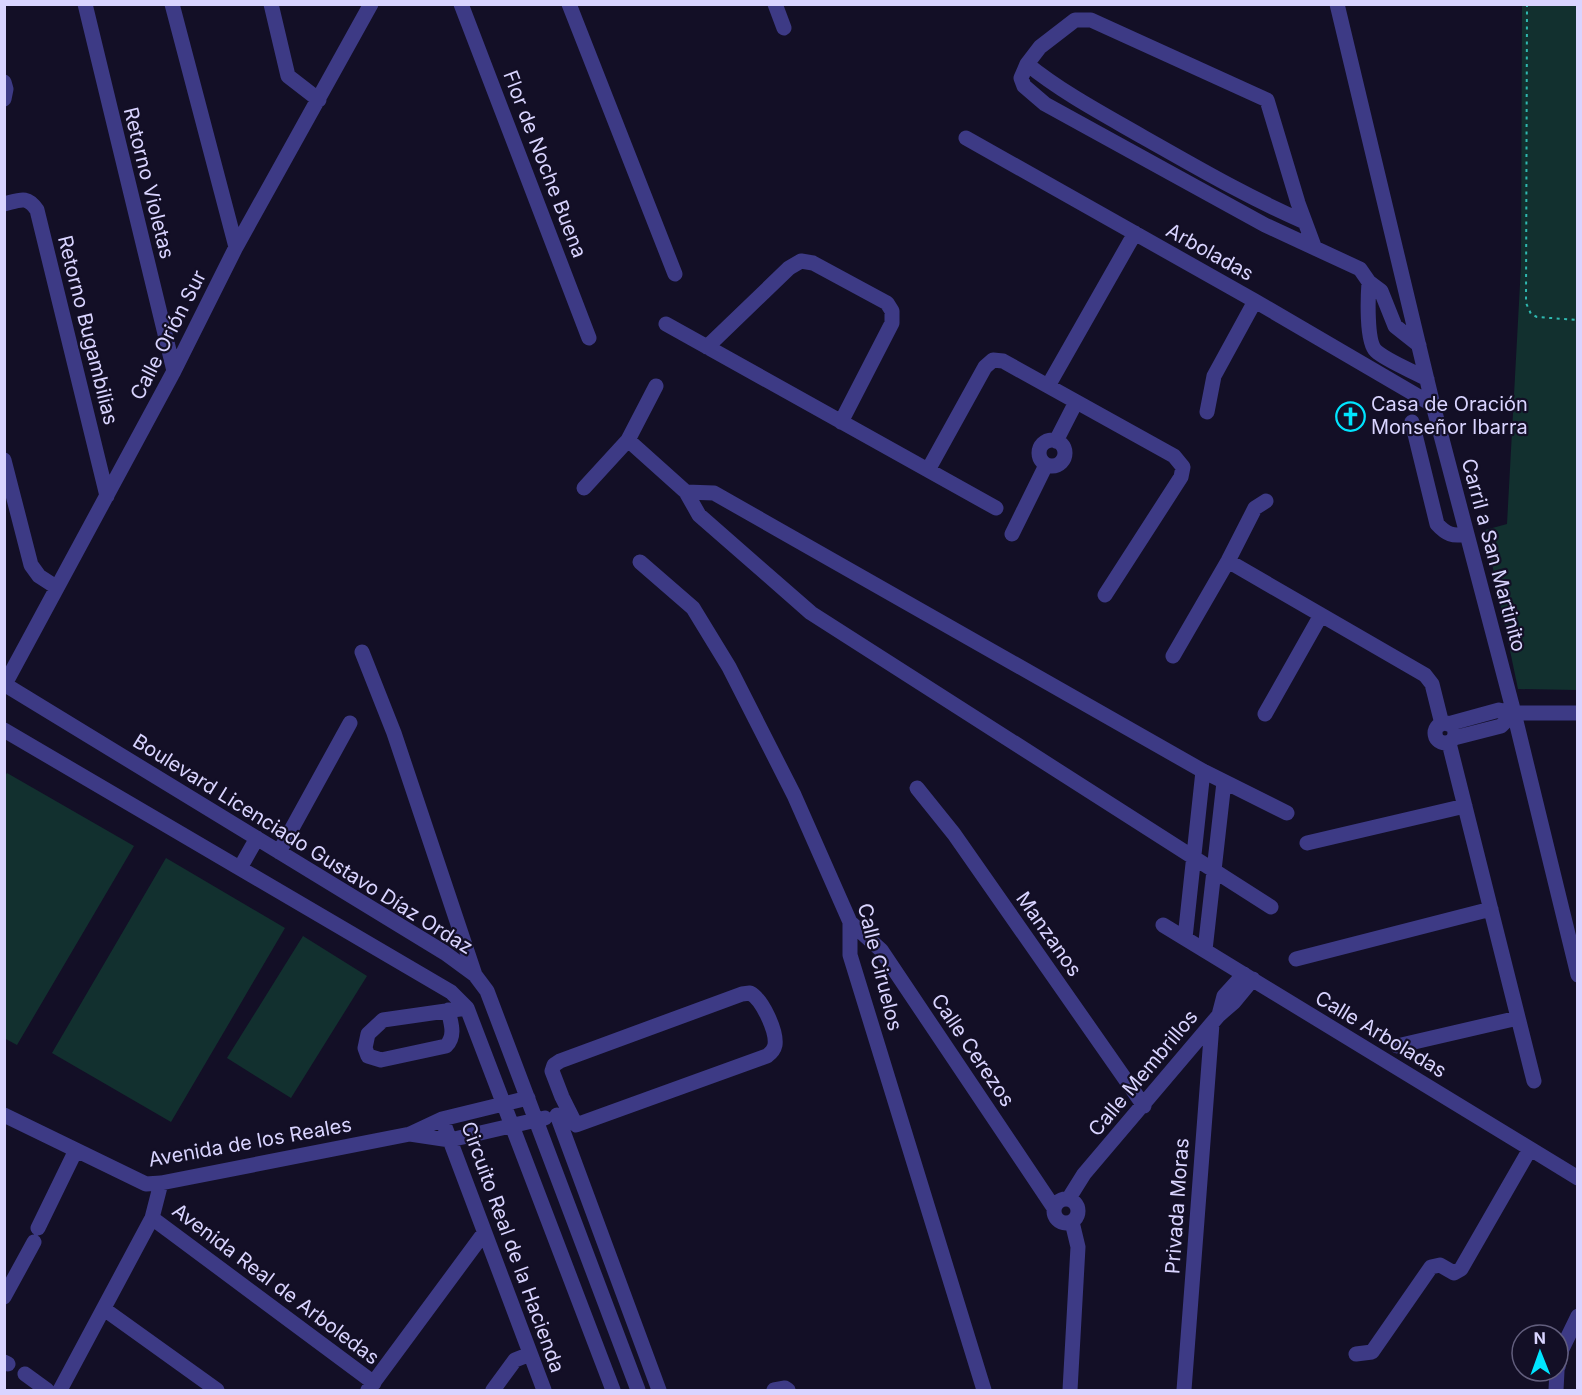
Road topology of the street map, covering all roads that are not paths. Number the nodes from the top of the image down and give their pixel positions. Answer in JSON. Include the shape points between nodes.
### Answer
{"nodes":[{"id":1,"x":85,"y":4,"type":"edge"},
{"id":2,"x":172,"y":4,"type":"edge"},
{"id":3,"x":271,"y":4,"type":"edge"},
{"id":4,"x":461,"y":4,"type":"edge"},
{"id":5,"x":569,"y":4,"type":"edge"},
{"id":6,"x":775,"y":4,"type":"edge"},
{"id":7,"x":1337,"y":4,"type":"edge"},
{"id":8,"x":366,"y":8,"type":"edge"},
{"id":9,"x":784,"y":28,"type":"dead end"},
{"id":10,"x":1027,"y":64,"type":"junction"},
{"id":11,"x":4,"y":82,"type":"edge"},
{"id":12,"x":1048,"y":82,"type":"junction"},
{"id":13,"x":4,"y":99,"type":"edge"},
{"id":14,"x":1037,"y":99,"type":"junction"},
{"id":15,"x":319,"y":100,"type":"junction"},
{"id":16,"x":966,"y":138,"type":"dead end"},
{"id":17,"x":1161,"y":147,"type":"junction"},
{"id":18,"x":1152,"y":163,"type":"junction"},
{"id":19,"x":4,"y":204,"type":"edge"},
{"id":20,"x":1272,"y":207,"type":"junction"},
{"id":21,"x":1305,"y":222,"type":"junction"},
{"id":22,"x":1265,"y":225,"type":"junction"},
{"id":23,"x":1135,"y":233,"type":"junction"},
{"id":24,"x":1314,"y":246,"type":"junction"},
{"id":25,"x":236,"y":247,"type":"junction"},
{"id":26,"x":675,"y":274,"type":"dead end"},
{"id":27,"x":1369,"y":282,"type":"junction"},
{"id":28,"x":1255,"y":301,"type":"junction"},
{"id":29,"x":666,"y":324,"type":"dead end"},
{"id":30,"x":1395,"y":326,"type":"junction"},
{"id":31,"x":1370,"y":330,"type":"junction"},
{"id":32,"x":589,"y":338,"type":"dead end"},
{"id":33,"x":1419,"y":345,"type":"junction"},
{"id":34,"x":707,"y":347,"type":"junction"},
{"id":35,"x":174,"y":371,"type":"junction"},
{"id":36,"x":1427,"y":379,"type":"junction"},
{"id":37,"x":656,"y":386,"type":"dead end"},
{"id":38,"x":1048,"y":386,"type":"junction"},
{"id":39,"x":1077,"y":402,"type":"junction"},
{"id":40,"x":1433,"y":405,"type":"junction"},
{"id":41,"x":1207,"y":412,"type":"dead end"},
{"id":42,"x":841,"y":422,"type":"junction"},
{"id":43,"x":1412,"y":422,"type":"dead end"},
{"id":44,"x":628,"y":440,"type":"junction"},
{"id":45,"x":4,"y":460,"type":"edge"},
{"id":46,"x":928,"y":470,"type":"junction"},
{"id":47,"x":584,"y":488,"type":"dead end"},
{"id":48,"x":686,"y":492,"type":"junction"},
{"id":49,"x":107,"y":496,"type":"junction"},
{"id":50,"x":1266,"y":501,"type":"dead end"},
{"id":51,"x":996,"y":508,"type":"dead end"},
{"id":52,"x":1011,"y":534,"type":"dead end"},
{"id":53,"x":1466,"y":534,"type":"junction"},
{"id":54,"x":1228,"y":561,"type":"junction"},
{"id":55,"x":640,"y":562,"type":"dead end"},
{"id":56,"x":57,"y":588,"type":"junction"},
{"id":57,"x":1105,"y":595,"type":"dead end"},
{"id":58,"x":1321,"y":615,"type":"junction"},
{"id":59,"x":362,"y":652,"type":"dead end"},
{"id":60,"x":1173,"y":656,"type":"dead end"},
{"id":61,"x":5,"y":685,"type":"edge"},
{"id":62,"x":1514,"y":713,"type":"junction"},
{"id":63,"x":1578,"y":713,"type":"edge"},
{"id":64,"x":1264,"y":714,"type":"dead end"},
{"id":65,"x":350,"y":723,"type":"dead end"},
{"id":66,"x":4,"y":730,"type":"edge"},
{"id":67,"x":1448,"y":732,"type":"junction"},
{"id":68,"x":1203,"y":771,"type":"junction"},
{"id":69,"x":1224,"y":782,"type":"junction"},
{"id":70,"x":917,"y":788,"type":"dead end"},
{"id":71,"x":1465,"y":806,"type":"junction"},
{"id":72,"x":1287,"y":813,"type":"dead end"},
{"id":73,"x":257,"y":838,"type":"junction"},
{"id":74,"x":1307,"y":843,"type":"dead end"},
{"id":75,"x":279,"y":852,"type":"junction"},
{"id":76,"x":1194,"y":859,"type":"junction"},
{"id":77,"x":240,"y":868,"type":"junction"},
{"id":78,"x":1215,"y":872,"type":"junction"},
{"id":79,"x":1271,"y":907,"type":"dead end"},
{"id":80,"x":1491,"y":909,"type":"junction"},
{"id":81,"x":850,"y":922,"type":"junction"},
{"id":82,"x":1164,"y":925,"type":"dead end"},
{"id":83,"x":1185,"y":938,"type":"junction"},
{"id":84,"x":1205,"y":950,"type":"junction"},
{"id":85,"x":1296,"y":959,"type":"dead end"},
{"id":86,"x":475,"y":975,"type":"junction"},
{"id":87,"x":1578,"y":975,"type":"edge"},
{"id":88,"x":1248,"y":977,"type":"junction"},
{"id":89,"x":467,"y":1008,"type":"junction"},
{"id":90,"x":448,"y":1010,"type":"junction"},
{"id":91,"x":1518,"y":1018,"type":"junction"},
{"id":92,"x":1215,"y":1020,"type":"junction"},
{"id":93,"x":1397,"y":1046,"type":"dead end"},
{"id":94,"x":1534,"y":1081,"type":"dead end"},
{"id":95,"x":528,"y":1098,"type":"junction"},
{"id":96,"x":504,"y":1104,"type":"junction"},
{"id":97,"x":1144,"y":1106,"type":"junction"},
{"id":98,"x":563,"y":1113,"type":"junction"},
{"id":99,"x":4,"y":1115,"type":"edge"},
{"id":100,"x":442,"y":1119,"type":"junction"},
{"id":101,"x":536,"y":1120,"type":"junction"},
{"id":102,"x":511,"y":1126,"type":"junction"},
{"id":103,"x":410,"y":1134,"type":"junction"},
{"id":104,"x":450,"y":1140,"type":"junction"},
{"id":105,"x":1530,"y":1149,"type":"junction"},
{"id":106,"x":76,"y":1150,"type":"junction"},
{"id":107,"x":1578,"y":1178,"type":"edge"},
{"id":108,"x":161,"y":1183,"type":"junction"},
{"id":109,"x":1070,"y":1198,"type":"junction"},
{"id":110,"x":1054,"y":1208,"type":"junction"},
{"id":111,"x":152,"y":1218,"type":"junction"},
{"id":112,"x":1072,"y":1222,"type":"junction"},
{"id":113,"x":484,"y":1233,"type":"junction"},
{"id":114,"x":4,"y":1297,"type":"edge"},
{"id":115,"x":104,"y":1309,"type":"junction"},
{"id":116,"x":1578,"y":1316,"type":"edge"},
{"id":117,"x":1570,"y":1332,"type":"edge"},
{"id":118,"x":530,"y":1354,"type":"junction"},
{"id":119,"x":1356,"y":1354,"type":"dead end"},
{"id":120,"x":24,"y":1374,"type":"dead end"},
{"id":121,"x":371,"y":1387,"type":"edge"},
{"id":122,"x":47,"y":1390,"type":"edge"},
{"id":123,"x":60,"y":1390,"type":"edge"},
{"id":124,"x":217,"y":1390,"type":"edge"},
{"id":125,"x":493,"y":1390,"type":"edge"},
{"id":126,"x":544,"y":1390,"type":"edge"},
{"id":127,"x":613,"y":1390,"type":"edge"},
{"id":128,"x":638,"y":1390,"type":"edge"},
{"id":129,"x":659,"y":1390,"type":"edge"},
{"id":130,"x":774,"y":1390,"type":"edge"},
{"id":131,"x":788,"y":1390,"type":"edge"},
{"id":132,"x":984,"y":1390,"type":"edge"},
{"id":133,"x":1070,"y":1390,"type":"edge"},
{"id":134,"x":1184,"y":1390,"type":"edge"}],
"edges":[{"from":1,"to":35,"type":"street","name":"Retorno Violetas"},
{"from":2,"to":25,"type":"street"},
{"from":3,"to":15,"type":"street","via":[[288,76]]},
{"from":4,"to":32,"type":"street","name":"Flor de Noche Buena"},
{"from":5,"to":26,"type":"street"},
{"from":6,"to":9,"type":"street"},
{"from":7,"to":33,"type":"street","name":"Carril a San Martinito"},
{"from":8,"to":15,"type":"street","name":"Calle Orión Sur"},
{"from":10,"to":12,"type":"street"},
{"from":10,"to":14,"type":"street","via":[[1021,78]]},
{"from":10,"to":21,"type":"street","via":[[1040,48],[1075,20],[1091,20],[1267,100]]},
{"from":11,"to":13,"type":"street"},
{"from":12,"to":14,"type":"street"},
{"from":12,"to":17,"type":"street"},
{"from":14,"to":18,"type":"street"},
{"from":15,"to":25,"type":"street","name":"Calle Orión Sur"},
{"from":16,"to":23,"type":"street","name":"Arboladas"},
{"from":17,"to":18,"type":"street"},
{"from":17,"to":20,"type":"street"},
{"from":18,"to":22,"type":"street"},
{"from":19,"to":49,"type":"street","name":"Retorno Bugambilias","via":[[24,199],[37,210]]},
{"from":20,"to":21,"type":"street"},
{"from":20,"to":22,"type":"street"},
{"from":21,"to":24,"type":"street"},
{"from":22,"to":24,"type":"street"},
{"from":23,"to":28,"type":"street","name":"Arboladas"},
{"from":23,"to":38,"type":"street"},
{"from":24,"to":27,"type":"street","via":[[1360,269]]},
{"from":25,"to":35,"type":"street","name":"Calle Orión Sur"},
{"from":27,"to":30,"type":"street","via":[[1381,291]]},
{"from":27,"to":31,"type":"street"},
{"from":28,"to":40,"type":"street","name":"Arboladas"},
{"from":28,"to":41,"type":"street","via":[[1214,376]]},
{"from":29,"to":34,"type":"street"},
{"from":30,"to":31,"type":"street"},
{"from":30,"to":33,"type":"street"},
{"from":31,"to":36,"type":"street","via":[[1370,342],[1376,351]]},
{"from":33,"to":36,"type":"street","name":"Carril a San Martinito"},
{"from":34,"to":42,"type":"street"},
{"from":34,"to":42,"type":"street","via":[[801,261],[887,303],[892,323]]},
{"from":35,"to":49,"type":"street","name":"Calle Orión Sur"},
{"from":36,"to":40,"type":"street","name":"Carril a San Martinito"},
{"from":37,"to":44,"type":"street"},
{"from":38,"to":39,"type":"street"},
{"from":38,"to":46,"type":"street","via":[[1003,361],[993,360],[985,367]]},
{"from":39,"to":52,"type":"street","via":[[1056,441],[1062,446],[1064,458],[1058,464],[1046,465]]},
{"from":39,"to":57,"type":"street","via":[[1174,456],[1183,467],[1181,477]]},
{"from":40,"to":53,"type":"street","name":"Carril a San Martinito"},
{"from":42,"to":46,"type":"street"},
{"from":43,"to":53,"type":"street","via":[[1437,524],[1454,536]]},
{"from":44,"to":47,"type":"street"},
{"from":44,"to":48,"type":"street"},
{"from":45,"to":56,"type":"street","via":[[31,566]]},
{"from":46,"to":51,"type":"street"},
{"from":48,"to":68,"type":"street","via":[[714,493]]},
{"from":48,"to":76,"type":"street","via":[[699,515],[811,613]]},
{"from":49,"to":56,"type":"street","name":"Calle Orión Sur"},
{"from":50,"to":54,"type":"street","via":[[1255,508]]},
{"from":53,"to":62,"type":"street","name":"Carril a San Martinito"},
{"from":54,"to":58,"type":"street"},
{"from":54,"to":60,"type":"street"},
{"from":55,"to":81,"type":"street","name":"Calle Ciruelos","via":[[693,608],[729,667],[794,795]]},
{"from":56,"to":61,"type":"street","name":"Calle Orión Sur"},
{"from":58,"to":64,"type":"street"},
{"from":58,"to":67,"type":"street","via":[[1425,675],[1432,684]]},
{"from":59,"to":86,"type":"street","via":[[394,733]]},
{"from":61,"to":73,"type":"street","name":"Boulevard Licenciado Gustavo Díaz Ordaz"},
{"from":62,"to":63,"type":"street"},
{"from":62,"to":67,"type":"street","via":[[1499,710]]},
{"from":62,"to":87,"type":"street","name":"Carril a San Martinito"},
{"from":65,"to":75,"type":"street"},
{"from":66,"to":77,"type":"street"},
{"from":67,"to":71,"type":"street"},
{"from":68,"to":69,"type":"street"},
{"from":68,"to":76,"type":"street"},
{"from":69,"to":72,"type":"street"},
{"from":69,"to":78,"type":"street"},
{"from":70,"to":97,"type":"street","name":"Manzanos","via":[[954,834]]},
{"from":71,"to":74,"type":"street"},
{"from":71,"to":80,"type":"street"},
{"from":73,"to":75,"type":"street","name":"Boulevard Licenciado Gustavo Díaz Ordaz"},
{"from":73,"to":77,"type":"street"},
{"from":75,"to":86,"type":"street","name":"Boulevard Licenciado Gustavo Díaz Ordaz"},
{"from":76,"to":78,"type":"street"},
{"from":76,"to":83,"type":"street"},
{"from":77,"to":89,"type":"street","via":[[452,992]]},
{"from":78,"to":79,"type":"street"},
{"from":78,"to":84,"type":"street"},
{"from":80,"to":85,"type":"street"},
{"from":80,"to":91,"type":"street"},
{"from":81,"to":110,"type":"street","name":"Calle Cerezos","via":[[881,950]]},
{"from":81,"to":132,"type":"street","name":"Calle Ciruelos","via":[[850,955]]},
{"from":82,"to":83,"type":"street","name":"Calle Arboladas"},
{"from":83,"to":84,"type":"street","name":"Calle Arboladas"},
{"from":84,"to":88,"type":"street","name":"Calle Arboladas"},
{"from":86,"to":95,"type":"street","name":"Boulevard Licenciado Gustavo Díaz Ordaz","via":[[487,990]]},
{"from":88,"to":92,"type":"street","name":"Calle Membrillos","via":[[1234,1002]]},
{"from":88,"to":105,"type":"street","name":"Calle Arboladas"},
{"from":89,"to":90,"type":"street"},
{"from":89,"to":96,"type":"street"},
{"from":90,"to":90,"type":"street","via":[[453,1032],[446,1046],[381,1059],[368,1056],[368,1034],[383,1020]]},
{"from":91,"to":93,"type":"street"},
{"from":91,"to":94,"type":"street"},
{"from":92,"to":97,"type":"street","name":"Calle Membrillos"},
{"from":92,"to":134,"type":"street","name":"Privada Moras"},
{"from":95,"to":96,"type":"street","name":"Avenida de los Reales"},
{"from":95,"to":101,"type":"street","name":"Boulevard Licenciado Gustavo Díaz Ordaz"},
{"from":96,"to":100,"type":"street","name":"Avenida de los Reales"},
{"from":96,"to":102,"type":"street"},
{"from":97,"to":109,"type":"street","name":"Calle Membrillos","via":[[1084,1174]]},
{"from":98,"to":98,"type":"street","via":[[576,1125],[767,1056],[773,1052],[774,1034],[761,1002],[750,993],[742,994],[560,1061],[552,1071]]},
{"from":98,"to":101,"type":"street"},
{"from":98,"to":129,"type":"street"},
{"from":99,"to":106,"type":"street","name":"Avenida de los Reales"},
{"from":100,"to":103,"type":"street","name":"Avenida de los Reales"},
{"from":100,"to":104,"type":"street","name":"Circuito Real de la Hacienda"},
{"from":101,"to":102,"type":"street"},
{"from":101,"to":128,"type":"street","name":"Boulevard Licenciado Gustavo Díaz Ordaz"},
{"from":102,"to":104,"type":"street"},
{"from":102,"to":127,"type":"street"},
{"from":103,"to":104,"type":"street","name":"Avenida de los Reales"},
{"from":103,"to":108,"type":"street","name":"Avenida de los Reales"},
{"from":104,"to":113,"type":"street","name":"Circuito Real de la Hacienda"},
{"from":105,"to":107,"type":"street","name":"Calle Arboladas"},
{"from":105,"to":119,"type":"street","via":[[1461,1269],[1454,1273],[1440,1265],[1431,1267],[1372,1352]]},
{"from":106,"to":108,"type":"street","name":"Avenida de los Reales","via":[[146,1184]]},
{"from":106,"to":114,"type":"street"},
{"from":108,"to":111,"type":"street"},
{"from":109,"to":110,"type":"street","via":[[1059,1200]]},
{"from":109,"to":112,"type":"street","via":[[1077,1205],[1078,1215]]},
{"from":110,"to":112,"type":"street","via":[[1055,1217],[1063,1223]]},
{"from":111,"to":115,"type":"street"},
{"from":111,"to":121,"type":"street","name":"Avenida Real de Arboledas"},
{"from":112,"to":133,"type":"street","via":[[1078,1246]]},
{"from":113,"to":118,"type":"street","name":"Circuito Real de la Hacienda"},
{"from":113,"to":121,"type":"street"},
{"from":115,"to":123,"type":"street"},
{"from":115,"to":124,"type":"street"},
{"from":116,"to":117,"type":"street"},
{"from":118,"to":125,"type":"street","via":[[515,1360]]},
{"from":118,"to":126,"type":"street","name":"Circuito Real de la Hacienda"},
{"from":120,"to":122,"type":"street"},
{"from":130,"to":131,"type":"street"}]}
